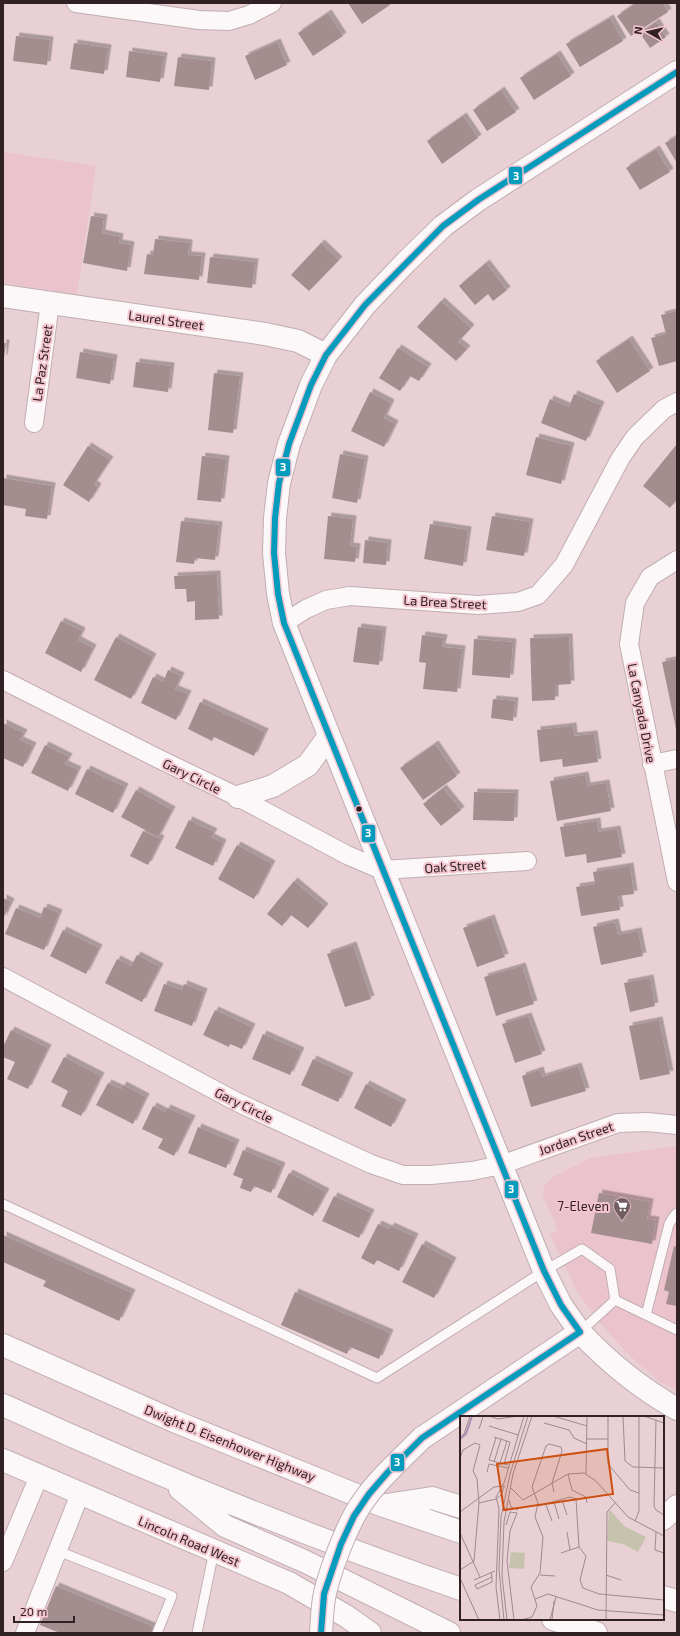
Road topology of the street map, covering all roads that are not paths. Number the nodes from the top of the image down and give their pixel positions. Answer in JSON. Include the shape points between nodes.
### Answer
{"nodes":[{"id":1,"x":76,"y":3,"type":"edge"},
{"id":2,"x":272,"y":3,"type":"edge"},
{"id":3,"x":677,"y":72,"type":"edge"},
{"id":4,"x":3,"y":296,"type":"edge"},
{"id":5,"x":50,"y":303,"type":"junction"},
{"id":6,"x":326,"y":355,"type":"junction"},
{"id":7,"x":677,"y":402,"type":"edge"},
{"id":8,"x":34,"y":423,"type":"dead end"},
{"id":9,"x":677,"y":560,"type":"edge"},
{"id":10,"x":284,"y":623,"type":"junction"},
{"id":11,"x":3,"y":680,"type":"edge"},
{"id":12,"x":329,"y":736,"type":"junction"},
{"id":13,"x":677,"y":759,"type":"edge"},
{"id":14,"x":652,"y":764,"type":"junction"},
{"id":15,"x":238,"y":798,"type":"junction"},
{"id":16,"x":527,"y":861,"type":"dead end"},
{"id":17,"x":382,"y":870,"type":"junction"},
{"id":18,"x":677,"y":881,"type":"edge"},
{"id":19,"x":3,"y":977,"type":"edge"},
{"id":20,"x":677,"y":1125,"type":"edge"},
{"id":21,"x":501,"y":1165,"type":"junction"},
{"id":22,"x":3,"y":1204,"type":"edge"},
{"id":23,"x":677,"y":1213,"type":"edge"},
{"id":24,"x":544,"y":1271,"type":"junction"},
{"id":25,"x":615,"y":1300,"type":"junction"},
{"id":26,"x":646,"y":1315,"type":"junction"},
{"id":27,"x":677,"y":1330,"type":"edge"},
{"id":28,"x":580,"y":1332,"type":"junction"},
{"id":29,"x":3,"y":1345,"type":"edge"},
{"id":30,"x":3,"y":1405,"type":"edge"},
{"id":31,"x":677,"y":1409,"type":"edge"},
{"id":32,"x":3,"y":1460,"type":"edge"},
{"id":33,"x":39,"y":1476,"type":"junction"},
{"id":34,"x":163,"y":1476,"type":"junction"},
{"id":35,"x":80,"y":1494,"type":"junction"},
{"id":36,"x":381,"y":1506,"type":"junction"},
{"id":37,"x":677,"y":1506,"type":"edge"},
{"id":38,"x":460,"y":1507,"type":"edge"},
{"id":39,"x":664,"y":1518,"type":"edge"},
{"id":40,"x":8,"y":1532,"type":"edge"},
{"id":41,"x":460,"y":1532,"type":"edge"},
{"id":42,"x":58,"y":1551,"type":"junction"},
{"id":43,"x":214,"y":1551,"type":"junction"},
{"id":44,"x":3,"y":1562,"type":"edge"},
{"id":45,"x":460,"y":1589,"type":"edge"},
{"id":46,"x":664,"y":1597,"type":"edge"},
{"id":47,"x":677,"y":1601,"type":"edge"},
{"id":48,"x":556,"y":1620,"type":"edge"},
{"id":49,"x":26,"y":1633,"type":"edge"},
{"id":50,"x":157,"y":1633,"type":"edge"},
{"id":51,"x":198,"y":1633,"type":"edge"},
{"id":52,"x":321,"y":1633,"type":"edge"},
{"id":53,"x":370,"y":1633,"type":"edge"},
{"id":54,"x":449,"y":1633,"type":"edge"},
{"id":55,"x":596,"y":1633,"type":"edge"}],
"edges":[{"from":1,"to":2,"type":"street","via":[[199,20],[229,21],[249,15]]},
{"from":3,"to":6,"type":"main road","via":[[478,200],[443,226],[366,305]]},
{"from":4,"to":5,"type":"main road","name":"Laurel Street"},
{"from":5,"to":6,"type":"main road","name":"Laurel Street","via":[[265,334],[298,341]]},
{"from":5,"to":8,"type":"street","name":"La Paz Street"},
{"from":6,"to":10,"type":"main road","via":[[311,385],[288,444],[279,483],[274,553]]},
{"from":7,"to":10,"type":"street","name":"La Brea Street","via":[[664,409],[635,437],[620,459],[564,565],[538,595],[518,602],[478,605],[350,596],[326,600]]},
{"from":9,"to":14,"type":"street","name":"La Canyada Drive","via":[[650,577],[635,603],[629,644]]},
{"from":10,"to":12,"type":"main road"},
{"from":11,"to":15,"type":"street","name":"Gary Circle"},
{"from":12,"to":15,"type":"main road","via":[[308,765],[273,786]]},
{"from":12,"to":17,"type":"main road"},
{"from":13,"to":14,"type":"street"},
{"from":14,"to":18,"type":"street","name":"La Canyada Drive"},
{"from":15,"to":17,"type":"street","name":"Gary Circle","via":[[347,855]]},
{"from":16,"to":17,"type":"street","name":"Oak Street"},
{"from":17,"to":21,"type":"main road"},
{"from":19,"to":21,"type":"street","name":"Gary Circle","via":[[237,1102],[371,1164],[403,1175],[472,1171]]},
{"from":20,"to":21,"type":"street","name":"Jordan Street","via":[[618,1123]]},
{"from":21,"to":24,"type":"main road"},
{"from":22,"to":24,"type":"lane","via":[[377,1378]]},
{"from":23,"to":26,"type":"lane","via":[[669,1224]]},
{"from":24,"to":25,"type":"lane","via":[[582,1249],[610,1268]]},
{"from":24,"to":28,"type":"main road","via":[[561,1305]]},
{"from":25,"to":26,"type":"lane"},
{"from":25,"to":28,"type":"lane"},
{"from":26,"to":27,"type":"lane"},
{"from":28,"to":31,"type":"main road","via":[[620,1372]]},
{"from":28,"to":52,"type":"main road","bridge":true,"via":[[422,1438],[388,1472],[354,1516],[341,1544],[324,1594]]},
{"from":29,"to":36,"type":"main road","name":"Dwight D. Eisenhower Highway","via":[[174,1421]]},
{"from":30,"to":34,"type":"main road"},
{"from":32,"to":33,"type":"main road","name":"Lincoln Road West"},
{"from":33,"to":35,"type":"main road","name":"Lincoln Road West"},
{"from":33,"to":40,"type":"street"},
{"from":34,"to":45,"type":"main road"},
{"from":34,"to":54,"type":"main road","via":[[225,1526],[306,1562]]},
{"from":35,"to":42,"type":"street"},
{"from":35,"to":43,"type":"main road","name":"Lincoln Road West"},
{"from":36,"to":38,"type":"main road","via":[[432,1498]]},
{"from":36,"to":41,"type":"main road","name":"Dwight D. Eisenhower Highway"},
{"from":37,"to":39,"type":"main road"},
{"from":40,"to":44,"type":"street"},
{"from":42,"to":49,"type":"street"},
{"from":42,"to":50,"type":"lane","via":[[172,1596]]},
{"from":43,"to":51,"type":"lane"},
{"from":43,"to":53,"type":"main road","name":"Lincoln Road West","via":[[289,1583]]},
{"from":46,"to":47,"type":"main road"},
{"from":48,"to":55,"type":"main road"}]}
